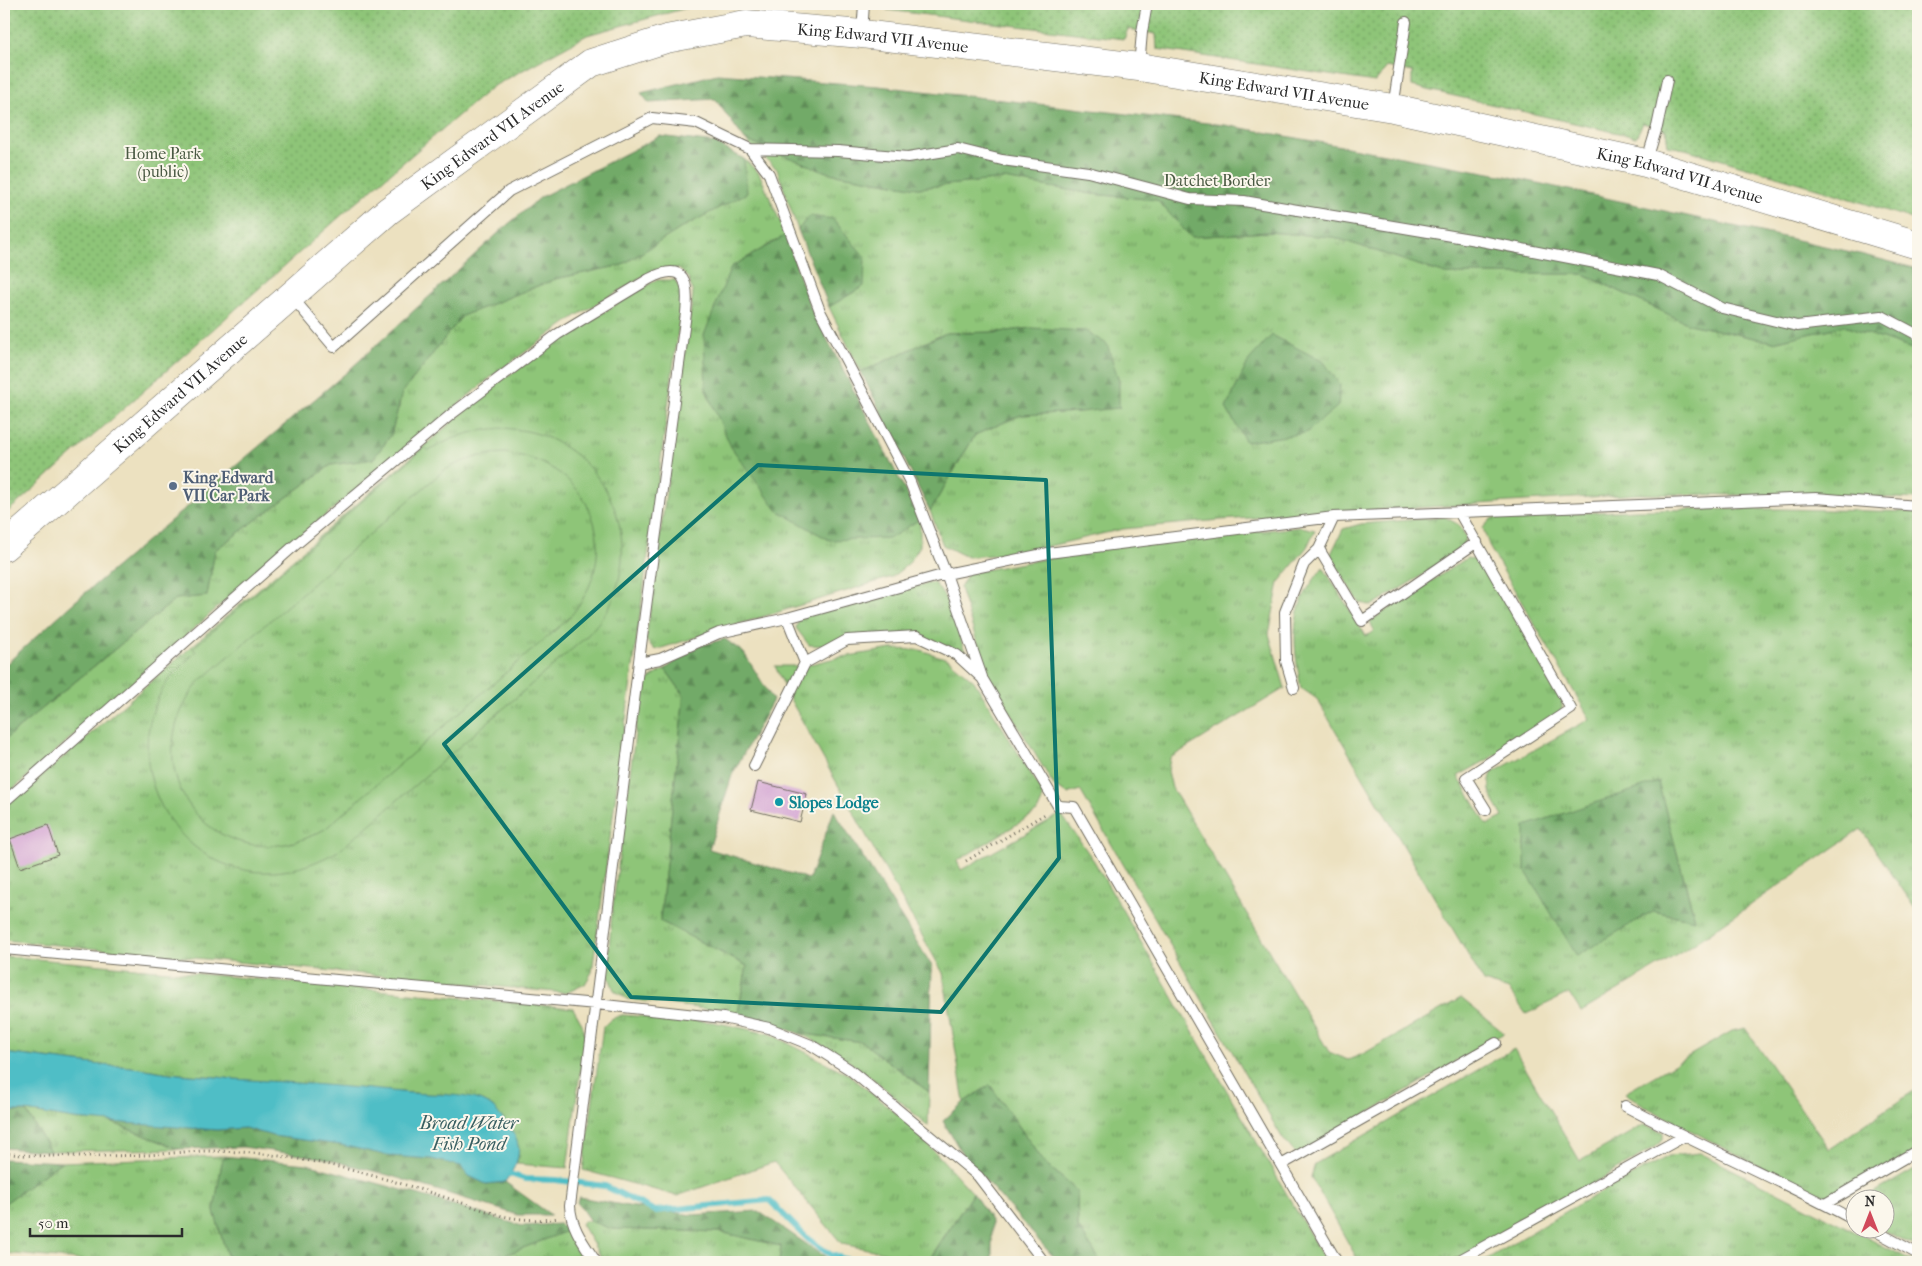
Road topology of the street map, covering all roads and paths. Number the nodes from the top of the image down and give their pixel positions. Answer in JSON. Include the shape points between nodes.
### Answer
{"nodes":[{"id":1,"x":864,"y":4,"type":"edge"},
{"id":2,"x":1147,"y":4,"type":"edge"},
{"id":3,"x":1406,"y":22,"type":"dead end"},
{"id":4,"x":862,"y":34,"type":"junction"},
{"id":5,"x":1138,"y":67,"type":"junction"},
{"id":6,"x":1667,"y":80,"type":"dead end"},
{"id":7,"x":1393,"y":108,"type":"junction"},
{"id":8,"x":750,"y":149,"type":"junction"},
{"id":9,"x":1646,"y":164,"type":"junction"},
{"id":10,"x":1918,"y":245,"type":"edge"},
{"id":11,"x":291,"y":296,"type":"junction"},
{"id":12,"x":1918,"y":335,"type":"edge"},
{"id":13,"x":1918,"y":506,"type":"edge"},
{"id":14,"x":1460,"y":512,"type":"junction"},
{"id":15,"x":1334,"y":517,"type":"junction"},
{"id":16,"x":1477,"y":542,"type":"junction"},
{"id":17,"x":4,"y":547,"type":"edge"},
{"id":18,"x":1319,"y":549,"type":"junction"},
{"id":19,"x":946,"y":574,"type":"junction"},
{"id":20,"x":786,"y":618,"type":"junction"},
{"id":21,"x":638,"y":663,"type":"junction"},
{"id":22,"x":805,"y":663,"type":"junction"},
{"id":23,"x":982,"y":678,"type":"junction"},
{"id":24,"x":1294,"y":688,"type":"dead end"},
{"id":25,"x":754,"y":766,"type":"dead end"},
{"id":26,"x":4,"y":802,"type":"edge"},
{"id":27,"x":1058,"y":806,"type":"junction"},
{"id":28,"x":1486,"y":810,"type":"dead end"},
{"id":29,"x":966,"y":862,"type":"dead end"},
{"id":30,"x":4,"y":949,"type":"edge"},
{"id":31,"x":596,"y":1004,"type":"junction"},
{"id":32,"x":1496,"y":1043,"type":"dead end"},
{"id":33,"x":1625,"y":1106,"type":"dead end"},
{"id":34,"x":1683,"y":1137,"type":"junction"},
{"id":35,"x":1918,"y":1150,"type":"edge"},
{"id":36,"x":4,"y":1153,"type":"edge"},
{"id":37,"x":1281,"y":1165,"type":"junction"},
{"id":38,"x":1825,"y":1204,"type":"junction"},
{"id":39,"x":1844,"y":1214,"type":"edge"},
{"id":40,"x":571,"y":1216,"type":"junction"},
{"id":41,"x":1888,"y":1238,"type":"edge"},
{"id":42,"x":1918,"y":1254,"type":"edge"},
{"id":43,"x":4,"y":1260,"type":"edge"},
{"id":44,"x":37,"y":1262,"type":"edge"},
{"id":45,"x":596,"y":1262,"type":"edge"},
{"id":46,"x":1044,"y":1262,"type":"edge"},
{"id":47,"x":1337,"y":1262,"type":"edge"},
{"id":48,"x":1456,"y":1262,"type":"edge"}],
"edges":[{"from":1,"to":4,"type":"lane"},
{"from":2,"to":5,"type":"lane"},
{"from":3,"to":7,"type":"lane"},
{"from":4,"to":5,"type":"main road","name":"King Edward VII Avenue"},
{"from":4,"to":11,"type":"main road","name":"King Edward VII Avenue","via":[[746,24],[666,39],[590,63],[388,211]]},
{"from":5,"to":7,"type":"main road","name":"King Edward VII Avenue"},
{"from":6,"to":9,"type":"lane"},
{"from":7,"to":9,"type":"main road","name":"King Edward VII Avenue"},
{"from":8,"to":11,"type":"lane","via":[[696,123],[652,118],[509,191],[334,347]]},
{"from":8,"to":12,"type":"lane","via":[[908,157],[958,149],[1002,160],[1088,172],[1190,199],[1244,201],[1658,275],[1722,308],[1797,326],[1882,316]]},
{"from":8,"to":19,"type":"lane","via":[[769,174],[820,311],[910,482]]},
{"from":9,"to":10,"type":"main road","name":"King Edward VII Avenue"},
{"from":11,"to":17,"type":"main road","name":"King Edward VII Avenue"},
{"from":13,"to":14,"type":"lane","via":[[1816,498]]},
{"from":14,"to":15,"type":"lane"},
{"from":14,"to":16,"type":"lane"},
{"from":15,"to":18,"type":"lane"},
{"from":15,"to":19,"type":"lane","via":[[1048,553]]},
{"from":16,"to":18,"type":"lane","via":[[1362,621]]},
{"from":16,"to":28,"type":"lane","via":[[1571,709],[1466,778]]},
{"from":18,"to":24,"type":"lane","via":[[1304,564],[1285,612],[1286,661]]},
{"from":19,"to":20,"type":"lane"},
{"from":19,"to":23,"type":"lane"},
{"from":20,"to":21,"type":"lane","via":[[719,633],[660,659]]},
{"from":20,"to":22,"type":"lane"},
{"from":21,"to":26,"type":"lane","via":[[686,313],[687,285],[683,278],[669,272],[649,279],[558,334],[453,413],[294,546]]},
{"from":21,"to":31,"type":"lane"},
{"from":22,"to":23,"type":"lane","via":[[847,640],[917,636],[956,656]]},
{"from":22,"to":25,"type":"lane"},
{"from":23,"to":27,"type":"lane"},
{"from":27,"to":29,"type":"path"},
{"from":27,"to":37,"type":"lane","via":[[1074,807]]},
{"from":30,"to":31,"type":"lane"},
{"from":31,"to":40,"type":"lane"},
{"from":31,"to":46,"type":"lane","via":[[746,1022],[790,1036],[824,1052],[978,1176]]},
{"from":32,"to":37,"type":"lane"},
{"from":33,"to":34,"type":"lane"},
{"from":34,"to":38,"type":"lane"},
{"from":34,"to":48,"type":"lane"},
{"from":35,"to":38,"type":"lane"},
{"from":36,"to":40,"type":"path","via":[[96,1156],[207,1151],[276,1156],[361,1171],[502,1216],[540,1221]]},
{"from":37,"to":47,"type":"lane"},
{"from":38,"to":39,"type":"lane"},
{"from":40,"to":45,"type":"lane"},
{"from":41,"to":42,"type":"lane"},
{"from":43,"to":44,"type":"path"}]}
